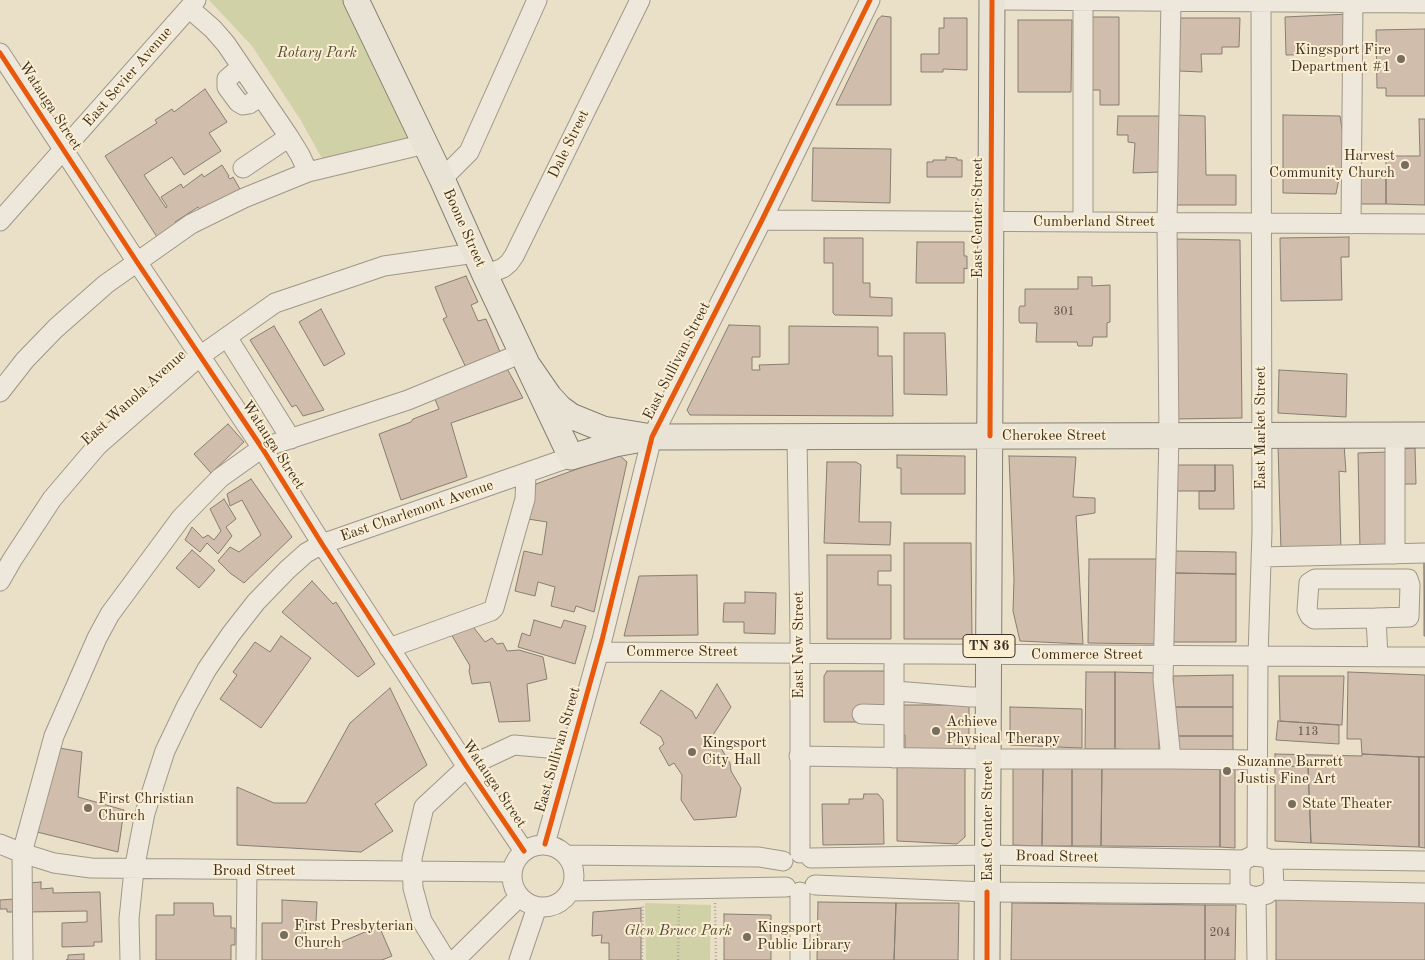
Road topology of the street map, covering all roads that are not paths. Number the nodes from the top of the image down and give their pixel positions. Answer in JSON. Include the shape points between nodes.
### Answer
{"nodes":[{"id":1,"x":356,"y":0,"type":"edge"},
{"id":2,"x":537,"y":0,"type":"edge"},
{"id":3,"x":640,"y":0,"type":"edge"},
{"id":4,"x":870,"y":0,"type":"edge"},
{"id":5,"x":992,"y":0,"type":"edge"},
{"id":6,"x":1001,"y":0,"type":"edge"},
{"id":7,"x":1082,"y":0,"type":"edge"},
{"id":8,"x":1171,"y":1,"type":"edge"},
{"id":9,"x":1261,"y":1,"type":"edge"},
{"id":10,"x":1353,"y":1,"type":"edge"},
{"id":11,"x":1425,"y":3,"type":"edge"},
{"id":12,"x":193,"y":4,"type":"edge"},
{"id":13,"x":0,"y":53,"type":"edge"},
{"id":14,"x":288,"y":137,"type":"junction"},
{"id":15,"x":425,"y":144,"type":"junction"},
{"id":16,"x":65,"y":150,"type":"junction"},
{"id":17,"x":243,"y":168,"type":"dead end"},
{"id":18,"x":308,"y":172,"type":"junction"},
{"id":19,"x":442,"y":179,"type":"junction"},
{"id":20,"x":762,"y":220,"type":"junction"},
{"id":21,"x":0,"y":221,"type":"edge"},
{"id":22,"x":991,"y":221,"type":"junction"},
{"id":23,"x":1082,"y":222,"type":"junction"},
{"id":24,"x":1168,"y":222,"type":"junction"},
{"id":25,"x":1260,"y":223,"type":"junction"},
{"id":26,"x":1351,"y":224,"type":"junction"},
{"id":27,"x":1425,"y":224,"type":"edge"},
{"id":28,"x":475,"y":253,"type":"junction"},
{"id":29,"x":137,"y":262,"type":"junction"},
{"id":30,"x":485,"y":275,"type":"junction"},
{"id":31,"x":227,"y":337,"type":"junction"},
{"id":32,"x":200,"y":356,"type":"junction"},
{"id":33,"x":526,"y":360,"type":"junction"},
{"id":34,"x":0,"y":392,"type":"edge"},
{"id":35,"x":1395,"y":435,"type":"junction"},
{"id":36,"x":1425,"y":435,"type":"edge"},
{"id":37,"x":990,"y":436,"type":"junction"},
{"id":38,"x":1169,"y":436,"type":"junction"},
{"id":39,"x":1262,"y":436,"type":"junction"},
{"id":40,"x":652,"y":437,"type":"junction"},
{"id":41,"x":797,"y":437,"type":"junction"},
{"id":42,"x":291,"y":439,"type":"junction"},
{"id":43,"x":262,"y":448,"type":"junction"},
{"id":44,"x":571,"y":456,"type":"junction"},
{"id":45,"x":526,"y":474,"type":"junction"},
{"id":46,"x":322,"y":544,"type":"junction"},
{"id":47,"x":1425,"y":553,"type":"edge"},
{"id":48,"x":1395,"y":554,"type":"junction"},
{"id":49,"x":1261,"y":557,"type":"junction"},
{"id":50,"x":0,"y":581,"type":"edge"},
{"id":51,"x":1376,"y":618,"type":"junction"},
{"id":52,"x":389,"y":648,"type":"junction"},
{"id":53,"x":598,"y":652,"type":"junction"},
{"id":54,"x":800,"y":653,"type":"junction"},
{"id":55,"x":894,"y":654,"type":"junction"},
{"id":56,"x":989,"y":655,"type":"junction"},
{"id":57,"x":1164,"y":655,"type":"junction"},
{"id":58,"x":1258,"y":656,"type":"junction"},
{"id":59,"x":1378,"y":657,"type":"junction"},
{"id":60,"x":1425,"y":657,"type":"edge"},
{"id":61,"x":894,"y":691,"type":"junction"},
{"id":62,"x":988,"y":697,"type":"junction"},
{"id":63,"x":862,"y":714,"type":"dead end"},
{"id":64,"x":894,"y":715,"type":"junction"},
{"id":65,"x":570,"y":750,"type":"junction"},
{"id":66,"x":799,"y":756,"type":"junction"},
{"id":67,"x":894,"y":758,"type":"junction"},
{"id":68,"x":988,"y":759,"type":"junction"},
{"id":69,"x":1171,"y":759,"type":"junction"},
{"id":70,"x":1258,"y":760,"type":"junction"},
{"id":71,"x":467,"y":767,"type":"junction"},
{"id":72,"x":0,"y":844,"type":"edge"},
{"id":73,"x":545,"y":844,"type":"junction"},
{"id":74,"x":524,"y":850,"type":"junction"},
{"id":75,"x":22,"y":853,"type":"junction"},
{"id":76,"x":567,"y":855,"type":"junction"},
{"id":77,"x":988,"y":855,"type":"junction"},
{"id":78,"x":798,"y":857,"type":"junction"},
{"id":79,"x":1256,"y":858,"type":"junction"},
{"id":80,"x":1425,"y":861,"type":"edge"},
{"id":81,"x":134,"y":870,"type":"junction"},
{"id":82,"x":247,"y":871,"type":"junction"},
{"id":83,"x":411,"y":872,"type":"junction"},
{"id":84,"x":512,"y":872,"type":"junction"},
{"id":85,"x":800,"y":888,"type":"junction"},
{"id":86,"x":571,"y":891,"type":"junction"},
{"id":87,"x":987,"y":892,"type":"junction"},
{"id":88,"x":1425,"y":892,"type":"edge"},
{"id":89,"x":1257,"y":894,"type":"junction"},
{"id":90,"x":519,"y":897,"type":"junction"},
{"id":91,"x":537,"y":907,"type":"junction"},
{"id":92,"x":23,"y":960,"type":"edge"},
{"id":93,"x":130,"y":960,"type":"edge"},
{"id":94,"x":246,"y":960,"type":"edge"},
{"id":95,"x":446,"y":960,"type":"edge"},
{"id":96,"x":455,"y":960,"type":"edge"},
{"id":97,"x":519,"y":960,"type":"edge"},
{"id":98,"x":800,"y":960,"type":"edge"},
{"id":99,"x":987,"y":960,"type":"edge"},
{"id":100,"x":1257,"y":960,"type":"edge"}],
"edges":[{"from":1,"to":15,"type":"main road","name":"Boone Street"},
{"from":2,"to":19,"type":"street","via":[[469,152]]},
{"from":3,"to":30,"type":"street","name":"Dale Street","via":[[514,256],[503,268]]},
{"from":4,"to":20,"type":"street","name":"East Sullivan Street"},
{"from":5,"to":22,"type":"main road","name":"East Center Street","number":"TN 36"},
{"from":6,"to":7,"type":"street"},
{"from":7,"to":8,"type":"street"},
{"from":7,"to":23,"type":"street"},
{"from":8,"to":9,"type":"street"},
{"from":8,"to":24,"type":"street"},
{"from":9,"to":10,"type":"street"},
{"from":9,"to":25,"type":"street","name":"East Market Street"},
{"from":10,"to":11,"type":"street"},
{"from":10,"to":26,"type":"street"},
{"from":12,"to":14,"type":"street","via":[[220,36]]},
{"from":12,"to":16,"type":"street","name":"East Sevier Avenue"},
{"from":13,"to":16,"type":"street","name":"Watauga Street"},
{"from":14,"to":17,"type":"street"},
{"from":14,"to":18,"type":"street"},
{"from":15,"to":18,"type":"street"},
{"from":15,"to":19,"type":"main road","name":"Boone Street"},
{"from":16,"to":21,"type":"street","name":"East Sevier Avenue"},
{"from":16,"to":29,"type":"street","name":"Watauga Street"},
{"from":18,"to":29,"type":"street","via":[[191,224]]},
{"from":19,"to":28,"type":"main road","name":"Boone Street"},
{"from":20,"to":22,"type":"street","name":"Cumberland Street"},
{"from":20,"to":40,"type":"street","name":"East Sullivan Street"},
{"from":22,"to":23,"type":"street","name":"Cumberland Street"},
{"from":22,"to":37,"type":"main road","name":"East Center Street","number":"TN 36"},
{"from":23,"to":24,"type":"street","name":"Cumberland Street"},
{"from":24,"to":25,"type":"street","name":"Cumberland Street"},
{"from":24,"to":38,"type":"street"},
{"from":25,"to":26,"type":"street","name":"Cumberland Street"},
{"from":25,"to":39,"type":"street","name":"East Market Street"},
{"from":26,"to":27,"type":"street","name":"Cumberland Street"},
{"from":28,"to":30,"type":"main road","name":"Boone Street"},
{"from":28,"to":31,"type":"street","name":"East Wanola Avenue","via":[[384,266],[276,303]]},
{"from":29,"to":32,"type":"street","name":"Watauga Street"},
{"from":29,"to":34,"type":"street","via":[[106,284],[56,328]]},
{"from":30,"to":33,"type":"main road","name":"Boone Street"},
{"from":31,"to":32,"type":"street","name":"East Wanola Avenue"},
{"from":31,"to":42,"type":"street"},
{"from":32,"to":43,"type":"street","name":"Watauga Street"},
{"from":32,"to":50,"type":"street","name":"East Wanola Avenue","via":[[98,445],[31,529]]},
{"from":33,"to":40,"type":"main road","via":[[549,396],[570,416],[603,429]]},
{"from":33,"to":42,"type":"street"},
{"from":33,"to":44,"type":"main road","name":"Boone Street"},
{"from":35,"to":36,"type":"main road","name":"Cherokee Street"},
{"from":35,"to":39,"type":"main road","name":"Cherokee Street"},
{"from":35,"to":48,"type":"street"},
{"from":37,"to":38,"type":"main road","name":"Cherokee Street"},
{"from":37,"to":41,"type":"main road","name":"Cherokee Street"},
{"from":37,"to":56,"type":"main road","name":"East Center Street","number":"TN 36"},
{"from":38,"to":39,"type":"main road","name":"Cherokee Street"},
{"from":38,"to":57,"type":"street"},
{"from":39,"to":49,"type":"street","name":"East Market Street"},
{"from":40,"to":41,"type":"main road","name":"Cherokee Street"},
{"from":40,"to":44,"type":"main road","name":"East Charlemont Avenue"},
{"from":40,"to":53,"type":"street","name":"East Sullivan Street"},
{"from":41,"to":54,"type":"street","name":"East New Street"},
{"from":42,"to":43,"type":"street"},
{"from":43,"to":46,"type":"street","name":"Watauga Street"},
{"from":43,"to":75,"type":"street","via":[[220,478],[181,518],[110,614],[54,736]]},
{"from":44,"to":45,"type":"street","name":"East Charlemont Avenue"},
{"from":45,"to":46,"type":"street","name":"East Charlemont Avenue"},
{"from":45,"to":52,"type":"street","via":[[525,499],[494,608]]},
{"from":46,"to":52,"type":"street","name":"Watauga Street"},
{"from":46,"to":81,"type":"street","name":"East Charlemont Avenue","via":[[299,558],[256,602],[207,670],[165,752],[146,813]]},
{"from":47,"to":48,"type":"street"},
{"from":48,"to":49,"type":"street"},
{"from":49,"to":58,"type":"street","name":"East Market Street"},
{"from":51,"to":51,"type":"street","via":[[1314,619],[1307,610],[1309,583],[1315,579],[1408,579],[1409,617]]},
{"from":51,"to":59,"type":"street"},
{"from":52,"to":71,"type":"street","name":"Watauga Street"},
{"from":53,"to":54,"type":"street","name":"Commerce Street"},
{"from":53,"to":65,"type":"street","name":"East Sullivan Street"},
{"from":54,"to":55,"type":"street","name":"Commerce Street"},
{"from":54,"to":66,"type":"street","name":"East New Street"},
{"from":55,"to":56,"type":"street","name":"Commerce Street"},
{"from":55,"to":61,"type":"street"},
{"from":56,"to":57,"type":"street","name":"Commerce Street"},
{"from":56,"to":62,"type":"main road","name":"East Center Street","number":"TN 36"},
{"from":57,"to":58,"type":"street","name":"Commerce Street"},
{"from":57,"to":69,"type":"street","via":[[1163,680]]},
{"from":58,"to":59,"type":"street","name":"Commerce Street"},
{"from":58,"to":70,"type":"street","name":"East Market Street"},
{"from":59,"to":60,"type":"street","name":"Commerce Street"},
{"from":61,"to":62,"type":"street"},
{"from":61,"to":64,"type":"street"},
{"from":62,"to":68,"type":"main road","name":"East Center Street","number":"TN 36"},
{"from":63,"to":64,"type":"street"},
{"from":64,"to":67,"type":"street"},
{"from":65,"to":71,"type":"street","via":[[514,745]]},
{"from":65,"to":73,"type":"street","name":"East Sullivan Street"},
{"from":66,"to":67,"type":"street"},
{"from":66,"to":78,"type":"street","name":"East New Street"},
{"from":67,"to":68,"type":"street"},
{"from":68,"to":69,"type":"street"},
{"from":68,"to":77,"type":"main road","name":"East Center Street","number":"TN 36"},
{"from":69,"to":70,"type":"street"},
{"from":70,"to":79,"type":"street","name":"East Market Street"},
{"from":71,"to":74,"type":"street","name":"Watauga Street"},
{"from":71,"to":83,"type":"street","via":[[424,806]]},
{"from":72,"to":75,"type":"street","name":"Broad Street"},
{"from":73,"to":74,"type":"street"},
{"from":73,"to":76,"type":"street"},
{"from":74,"to":84,"type":"street"},
{"from":75,"to":81,"type":"street","name":"Broad Street","via":[[82,867]]},
{"from":75,"to":92,"type":"street"},
{"from":76,"to":78,"type":"street","name":"Broad Street"},
{"from":76,"to":86,"type":"street","via":[[575,872]]},
{"from":77,"to":78,"type":"street","name":"Broad Street"},
{"from":77,"to":79,"type":"street","name":"Broad Street"},
{"from":77,"to":87,"type":"main road","name":"East Center Street","number":"TN 36"},
{"from":78,"to":85,"type":"street","via":[[818,868],[818,874]]},
{"from":78,"to":85,"type":"street","via":[[779,873],[780,879]]},
{"from":79,"to":80,"type":"street","name":"Broad Street"},
{"from":79,"to":89,"type":"street","via":[[1240,867],[1240,887]]},
{"from":79,"to":89,"type":"street","via":[[1273,866],[1274,886]]},
{"from":81,"to":82,"type":"street","name":"Broad Street"},
{"from":81,"to":93,"type":"street","name":"East Charlemont Avenue","via":[[129,919]]},
{"from":82,"to":83,"type":"street","name":"Broad Street"},
{"from":82,"to":94,"type":"street"},
{"from":83,"to":84,"type":"street","name":"Broad Street"},
{"from":83,"to":95,"type":"street","via":[[422,921]]},
{"from":84,"to":90,"type":"street"},
{"from":85,"to":86,"type":"street"},
{"from":85,"to":87,"type":"street"},
{"from":85,"to":98,"type":"street"},
{"from":86,"to":91,"type":"street","via":[[557,904]]},
{"from":87,"to":89,"type":"street"},
{"from":87,"to":99,"type":"main road","number":"TN 36"},
{"from":88,"to":89,"type":"street"},
{"from":89,"to":100,"type":"street"},
{"from":90,"to":91,"type":"street"},
{"from":90,"to":96,"type":"street"},
{"from":91,"to":97,"type":"street"}]}
